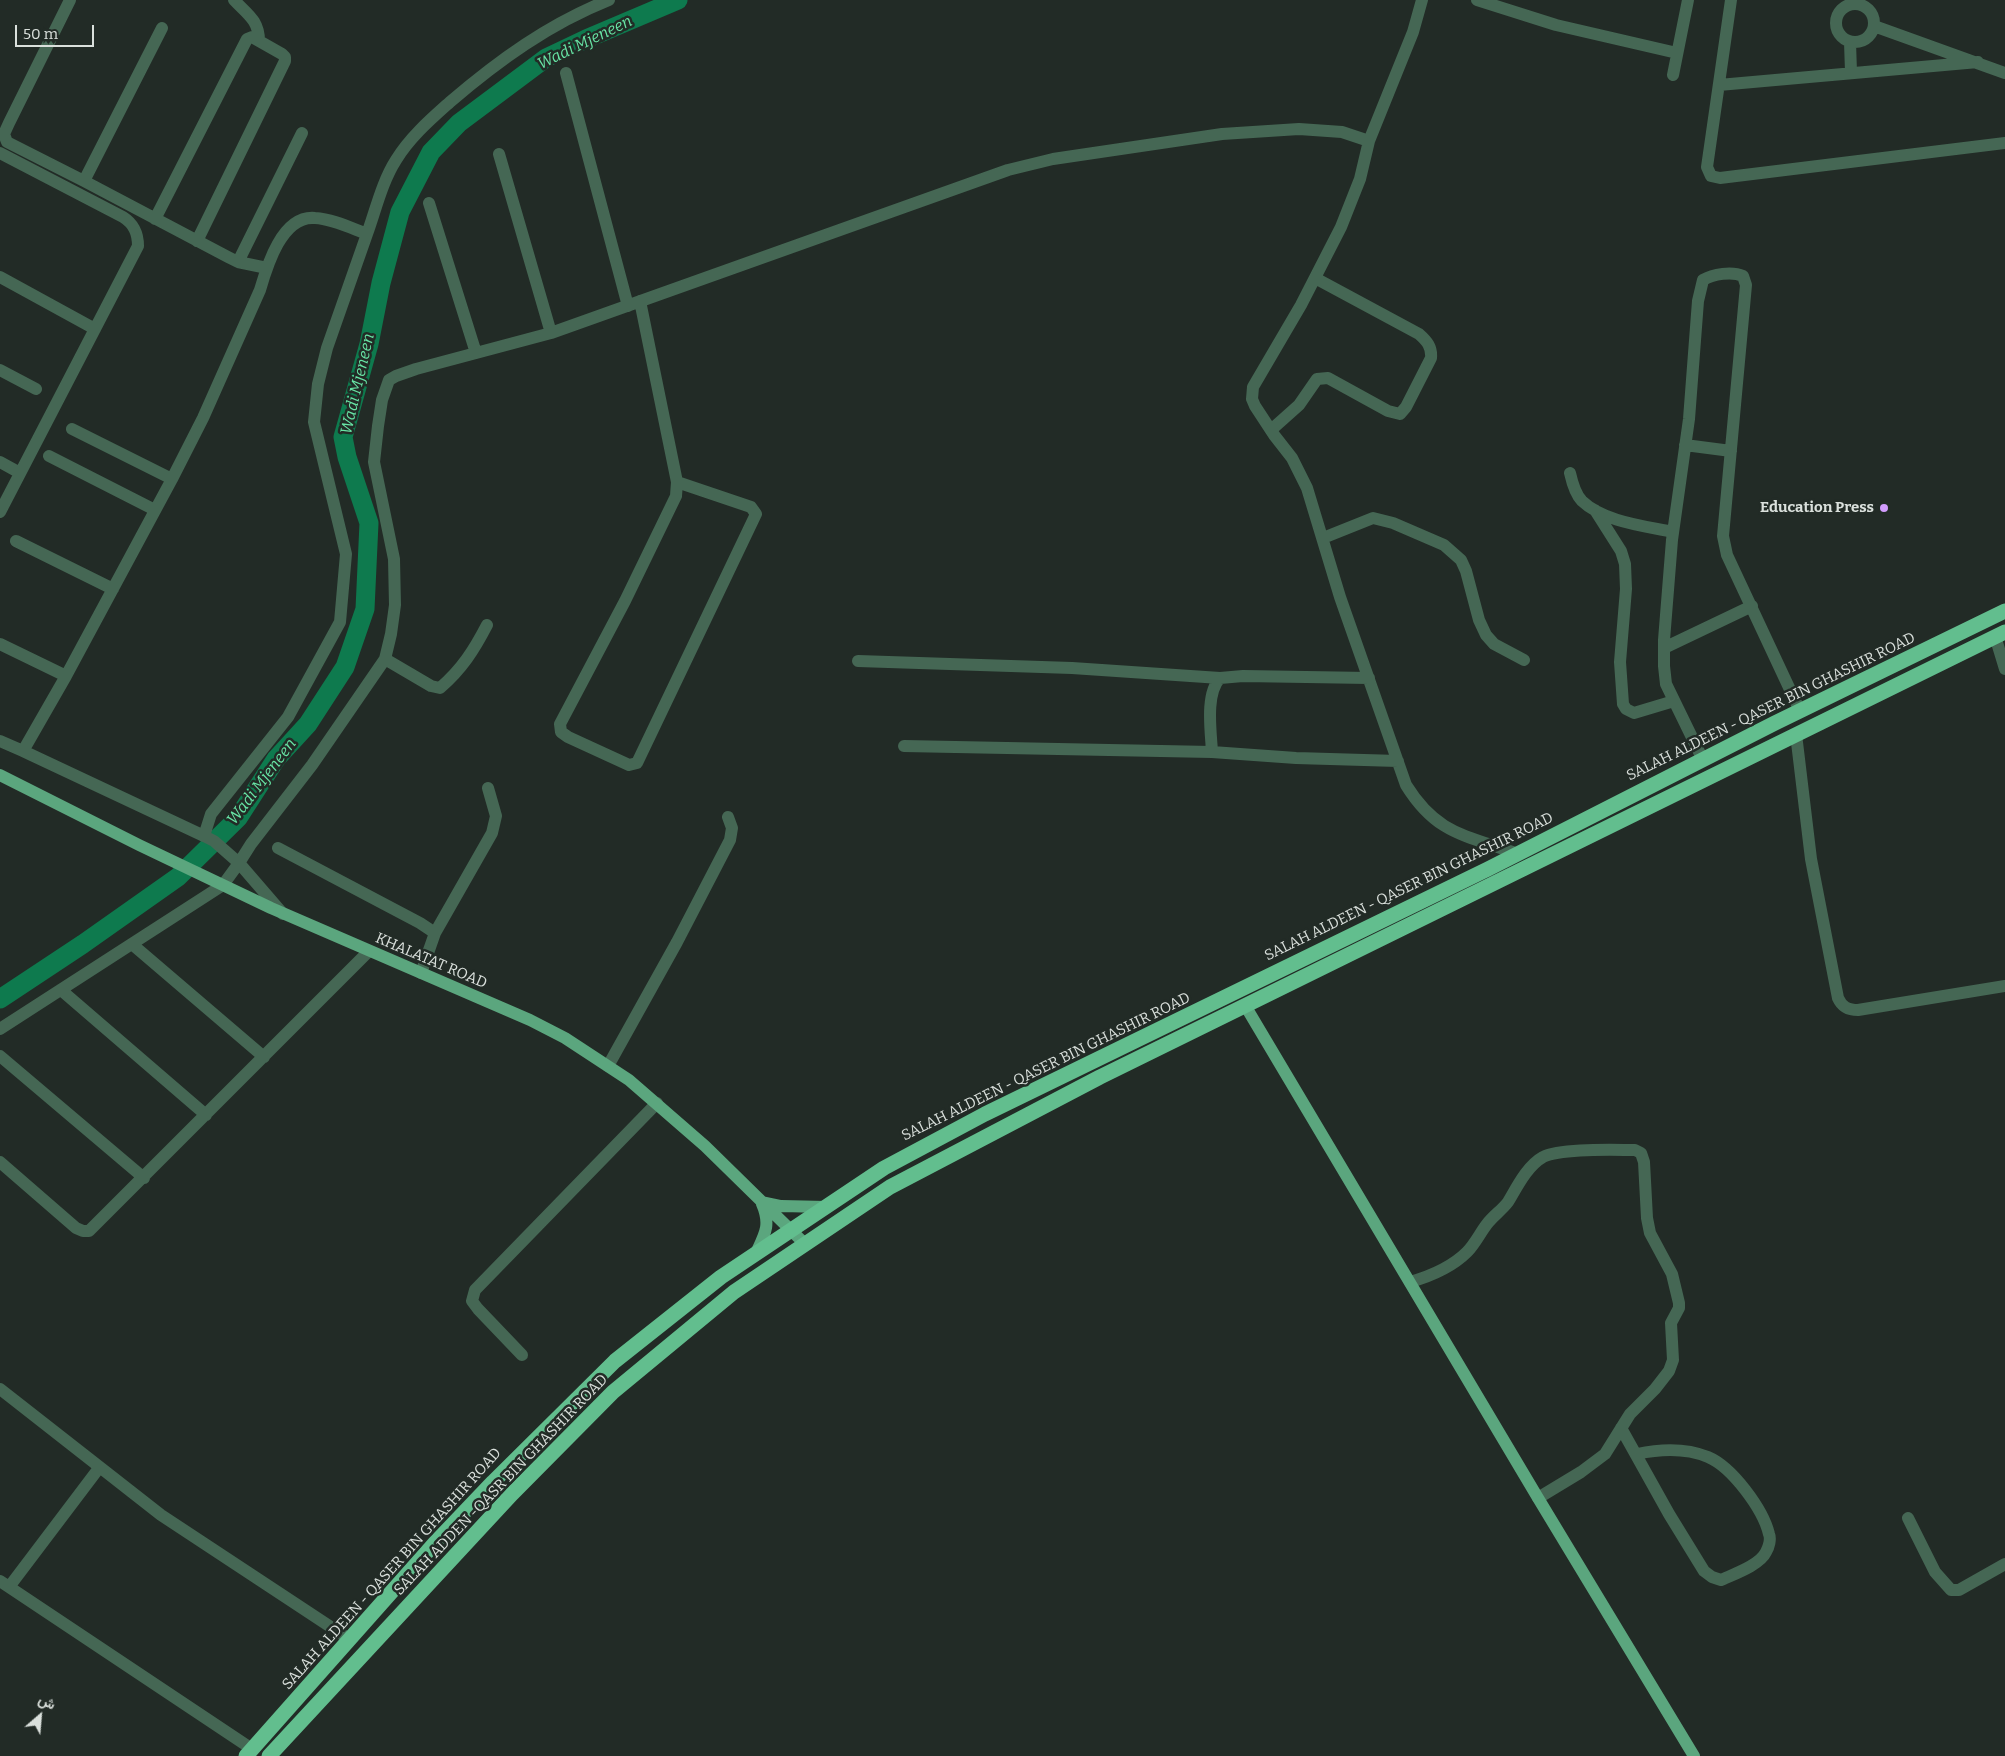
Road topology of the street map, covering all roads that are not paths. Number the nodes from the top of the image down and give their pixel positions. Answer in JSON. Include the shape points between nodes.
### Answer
{"nodes":[{"id":1,"x":70,"y":0,"type":"edge"},
{"id":2,"x":234,"y":0,"type":"edge"},
{"id":3,"x":609,"y":0,"type":"edge"},
{"id":4,"x":1422,"y":0,"type":"edge"},
{"id":5,"x":1477,"y":0,"type":"edge"},
{"id":6,"x":1688,"y":0,"type":"edge"},
{"id":7,"x":1731,"y":0,"type":"edge"},
{"id":8,"x":1847,"y":3,"type":"edge"},
{"id":9,"x":1874,"y":26,"type":"junction"},
{"id":10,"x":162,"y":28,"type":"dead end"},
{"id":11,"x":259,"y":41,"type":"junction"},
{"id":12,"x":1850,"y":42,"type":"junction"},
{"id":13,"x":1677,"y":54,"type":"junction"},
{"id":14,"x":1978,"y":62,"type":"junction"},
{"id":15,"x":566,"y":72,"type":"dead end"},
{"id":16,"x":1851,"y":72,"type":"junction"},
{"id":17,"x":2005,"y":73,"type":"edge"},
{"id":18,"x":1673,"y":75,"type":"dead end"},
{"id":19,"x":1719,"y":85,"type":"junction"},
{"id":20,"x":302,"y":133,"type":"dead end"},
{"id":21,"x":1369,"y":141,"type":"junction"},
{"id":22,"x":2005,"y":143,"type":"edge"},
{"id":23,"x":0,"y":153,"type":"edge"},
{"id":24,"x":499,"y":154,"type":"dead end"},
{"id":25,"x":84,"y":181,"type":"junction"},
{"id":26,"x":430,"y":203,"type":"dead end"},
{"id":27,"x":155,"y":219,"type":"junction"},
{"id":28,"x":367,"y":234,"type":"junction"},
{"id":29,"x":197,"y":241,"type":"junction"},
{"id":30,"x":238,"y":262,"type":"junction"},
{"id":31,"x":267,"y":268,"type":"junction"},
{"id":32,"x":0,"y":277,"type":"edge"},
{"id":33,"x":1316,"y":278,"type":"junction"},
{"id":34,"x":640,"y":301,"type":"junction"},
{"id":35,"x":628,"y":306,"type":"junction"},
{"id":36,"x":95,"y":328,"type":"junction"},
{"id":37,"x":552,"y":333,"type":"junction"},
{"id":38,"x":476,"y":353,"type":"junction"},
{"id":39,"x":0,"y":370,"type":"edge"},
{"id":40,"x":36,"y":389,"type":"dead end"},
{"id":41,"x":72,"y":429,"type":"dead end"},
{"id":42,"x":1271,"y":430,"type":"junction"},
{"id":43,"x":1685,"y":445,"type":"junction"},
{"id":44,"x":1731,"y":451,"type":"junction"},
{"id":45,"x":49,"y":456,"type":"dead end"},
{"id":46,"x":0,"y":462,"type":"edge"},
{"id":47,"x":20,"y":473,"type":"junction"},
{"id":48,"x":1570,"y":473,"type":"dead end"},
{"id":49,"x":172,"y":480,"type":"junction"},
{"id":50,"x":677,"y":482,"type":"junction"},
{"id":51,"x":155,"y":510,"type":"junction"},
{"id":52,"x":1595,"y":510,"type":"junction"},
{"id":53,"x":0,"y":512,"type":"edge"},
{"id":54,"x":1673,"y":532,"type":"junction"},
{"id":55,"x":1323,"y":538,"type":"junction"},
{"id":56,"x":16,"y":541,"type":"dead end"},
{"id":57,"x":113,"y":589,"type":"junction"},
{"id":58,"x":1752,"y":606,"type":"junction"},
{"id":59,"x":2005,"y":610,"type":"edge"},
{"id":60,"x":486,"y":625,"type":"dead end"},
{"id":61,"x":2000,"y":634,"type":"edge"},
{"id":62,"x":0,"y":644,"type":"edge"},
{"id":63,"x":1664,"y":648,"type":"junction"},
{"id":64,"x":385,"y":659,"type":"junction"},
{"id":65,"x":858,"y":660,"type":"dead end"},
{"id":66,"x":1524,"y":660,"type":"dead end"},
{"id":67,"x":2005,"y":669,"type":"edge"},
{"id":68,"x":66,"y":676,"type":"junction"},
{"id":69,"x":1220,"y":678,"type":"junction"},
{"id":70,"x":1369,"y":678,"type":"junction"},
{"id":71,"x":1674,"y":701,"type":"junction"},
{"id":72,"x":1800,"y":711,"type":"junction"},
{"id":73,"x":1796,"y":734,"type":"junction"},
{"id":74,"x":0,"y":741,"type":"edge"},
{"id":75,"x":904,"y":746,"type":"dead end"},
{"id":76,"x":23,"y":751,"type":"junction"},
{"id":77,"x":1212,"y":752,"type":"junction"},
{"id":78,"x":1703,"y":760,"type":"junction"},
{"id":79,"x":1398,"y":761,"type":"junction"},
{"id":80,"x":0,"y":775,"type":"edge"},
{"id":81,"x":488,"y":788,"type":"dead end"},
{"id":82,"x":728,"y":817,"type":"dead end"},
{"id":83,"x":204,"y":836,"type":"junction"},
{"id":84,"x":278,"y":848,"type":"dead end"},
{"id":85,"x":1518,"y":854,"type":"junction"},
{"id":86,"x":239,"y":863,"type":"junction"},
{"id":87,"x":223,"y":886,"type":"junction"},
{"id":88,"x":283,"y":914,"type":"junction"},
{"id":89,"x":436,"y":933,"type":"junction"},
{"id":90,"x":133,"y":945,"type":"junction"},
{"id":91,"x":369,"y":952,"type":"junction"},
{"id":92,"x":421,"y":973,"type":"junction"},
{"id":93,"x":2005,"y":986,"type":"edge"},
{"id":94,"x":61,"y":990,"type":"junction"},
{"id":95,"x":1246,"y":1007,"type":"junction"},
{"id":96,"x":0,"y":1030,"type":"edge"},
{"id":97,"x":0,"y":1056,"type":"edge"},
{"id":98,"x":264,"y":1057,"type":"junction"},
{"id":99,"x":608,"y":1066,"type":"junction"},
{"id":100,"x":657,"y":1104,"type":"junction"},
{"id":101,"x":206,"y":1115,"type":"junction"},
{"id":102,"x":0,"y":1162,"type":"edge"},
{"id":103,"x":884,"y":1168,"type":"junction"},
{"id":104,"x":144,"y":1178,"type":"junction"},
{"id":105,"x":890,"y":1188,"type":"junction"},
{"id":106,"x":761,"y":1201,"type":"junction"},
{"id":107,"x":826,"y":1207,"type":"junction"},
{"id":108,"x":790,"y":1230,"type":"junction"},
{"id":109,"x":805,"y":1244,"type":"junction"},
{"id":110,"x":756,"y":1253,"type":"junction"},
{"id":111,"x":1410,"y":1282,"type":"junction"},
{"id":112,"x":522,"y":1355,"type":"dead end"},
{"id":113,"x":0,"y":1389,"type":"edge"},
{"id":114,"x":1620,"y":1428,"type":"junction"},
{"id":115,"x":1637,"y":1454,"type":"junction"},
{"id":116,"x":99,"y":1468,"type":"junction"},
{"id":117,"x":1538,"y":1498,"type":"junction"},
{"id":118,"x":1908,"y":1518,"type":"dead end"},
{"id":119,"x":2005,"y":1564,"type":"edge"},
{"id":120,"x":5,"y":1584,"type":"edge"},
{"id":121,"x":349,"y":1639,"type":"junction"},
{"id":122,"x":295,"y":1701,"type":"junction"},
{"id":123,"x":308,"y":1714,"type":"junction"},
{"id":124,"x":249,"y":1753,"type":"edge"},
{"id":125,"x":269,"y":1756,"type":"edge"},
{"id":126,"x":1694,"y":1756,"type":"edge"}],
"edges":[{"from":1,"to":25,"type":"street","via":[[4,134],[11,145]]},
{"from":2,"to":11,"type":"street","via":[[256,24]]},
{"from":3,"to":28,"type":"street","via":[[540,34],[482,75],[431,119],[412,138],[389,172]]},
{"from":4,"to":21,"type":"street","via":[[1413,32]]},
{"from":5,"to":13,"type":"street","via":[[1556,25]]},
{"from":6,"to":13,"type":"street"},
{"from":7,"to":19,"type":"street"},
{"from":8,"to":9,"type":"street","via":[[1867,8],[1873,16]]},
{"from":8,"to":12,"type":"street","via":[[1838,13],[1836,25],[1840,36]]},
{"from":9,"to":12,"type":"street","via":[[1866,39]]},
{"from":9,"to":14,"type":"street"},
{"from":10,"to":25,"type":"street"},
{"from":11,"to":27,"type":"street","via":[[252,37],[248,39]]},
{"from":11,"to":29,"type":"street","via":[[282,54],[285,61]]},
{"from":12,"to":16,"type":"street"},
{"from":13,"to":18,"type":"street"},
{"from":14,"to":16,"type":"street"},
{"from":14,"to":17,"type":"street"},
{"from":15,"to":35,"type":"street"},
{"from":16,"to":19,"type":"street"},
{"from":19,"to":22,"type":"street","via":[[1707,167],[1711,176],[1720,178]]},
{"from":20,"to":30,"type":"street"},
{"from":21,"to":33,"type":"street","via":[[1354,198]]},
{"from":21,"to":34,"type":"street","via":[[1342,132],[1299,129],[1222,134],[1053,159],[1008,170]]},
{"from":23,"to":36,"type":"street","via":[[117,213],[135,228],[138,246]]},
{"from":24,"to":37,"type":"street"},
{"from":25,"to":27,"type":"street"},
{"from":26,"to":38,"type":"street"},
{"from":27,"to":29,"type":"street"},
{"from":28,"to":31,"type":"street","via":[[324,219],[301,220],[286,232]]},
{"from":28,"to":83,"type":"street","via":[[328,348],[318,384],[314,422],[346,554],[340,622],[288,716],[211,814]]},
{"from":29,"to":30,"type":"street"},
{"from":30,"to":31,"type":"street"},
{"from":31,"to":49,"type":"street","via":[[203,418]]},
{"from":32,"to":36,"type":"street"},
{"from":33,"to":42,"type":"street","via":[[1252,387],[1255,406]]},
{"from":33,"to":42,"type":"street","via":[[1419,334],[1432,350],[1431,358],[1400,414],[1388,411],[1328,378],[1317,379],[1299,405]]},
{"from":34,"to":35,"type":"street"},
{"from":34,"to":50,"type":"street"},
{"from":35,"to":37,"type":"street"},
{"from":36,"to":47,"type":"street"},
{"from":37,"to":38,"type":"street"},
{"from":38,"to":64,"type":"street","via":[[396,376],[386,386],[374,462],[394,559],[395,605]]},
{"from":39,"to":40,"type":"street"},
{"from":41,"to":49,"type":"street"},
{"from":42,"to":55,"type":"street","via":[[1296,465]]},
{"from":43,"to":44,"type":"street"},
{"from":43,"to":44,"type":"street","via":[[1700,289],[1704,280],[1711,276],[1736,273],[1743,276],[1746,285]]},
{"from":43,"to":54,"type":"street"},
{"from":44,"to":58,"type":"street","via":[[1723,536],[1727,555]]},
{"from":45,"to":51,"type":"street"},
{"from":46,"to":47,"type":"street"},
{"from":47,"to":53,"type":"street"},
{"from":48,"to":52,"type":"street","via":[[1580,500]]},
{"from":49,"to":51,"type":"street"},
{"from":50,"to":50,"type":"street","via":[[674,501],[560,724],[561,732],[568,737],[629,765],[637,763],[756,514],[751,507]]},
{"from":51,"to":57,"type":"street"},
{"from":52,"to":54,"type":"street","via":[[1622,522]]},
{"from":52,"to":71,"type":"street","via":[[1621,551],[1625,564],[1620,662],[1623,704],[1626,710],[1634,713]]},
{"from":54,"to":63,"type":"street"},
{"from":55,"to":66,"type":"street","via":[[1373,518],[1444,544],[1461,560],[1486,635],[1494,644]]},
{"from":55,"to":70,"type":"street"},
{"from":56,"to":57,"type":"street"},
{"from":57,"to":68,"type":"street"},
{"from":58,"to":63,"type":"street"},
{"from":58,"to":72,"type":"street"},
{"from":59,"to":72,"type":"highway","name":"SALAH ALDEEN - QASER BIN GHASHIR ROAD"},
{"from":60,"to":64,"type":"street","via":[[473,652],[440,688]]},
{"from":61,"to":67,"type":"street"},
{"from":61,"to":73,"type":"highway","name":"SALAH ADDEN -QASR BIN GHASHIR ROAD"},
{"from":62,"to":68,"type":"street"},
{"from":63,"to":71,"type":"street","via":[[1666,684]]},
{"from":64,"to":86,"type":"street"},
{"from":65,"to":69,"type":"street","via":[[1072,668]]},
{"from":68,"to":76,"type":"street"},
{"from":69,"to":70,"type":"street"},
{"from":69,"to":77,"type":"street","via":[[1214,684],[1210,712]]},
{"from":70,"to":79,"type":"street"},
{"from":71,"to":78,"type":"street"},
{"from":72,"to":78,"type":"highway","name":"SALAH ALDEEN - QASER BIN GHASHIR ROAD"},
{"from":73,"to":93,"type":"street","via":[[1812,859],[1840,1004],[1858,1010]]},
{"from":73,"to":95,"type":"highway","name":"SALAH ADDEN -QASR BIN GHASHIR ROAD"},
{"from":74,"to":76,"type":"street"},
{"from":75,"to":77,"type":"street"},
{"from":76,"to":83,"type":"street"},
{"from":77,"to":79,"type":"street"},
{"from":78,"to":85,"type":"highway","name":"SALAH ALDEEN - QASER BIN GHASHIR ROAD"},
{"from":79,"to":85,"type":"street","via":[[1410,791],[1434,820],[1449,830]]},
{"from":80,"to":87,"type":"main road","name":"KHALATAT ROAD"},
{"from":81,"to":89,"type":"street","via":[[496,816],[492,834]]},
{"from":82,"to":99,"type":"street","via":[[732,828],[730,840]]},
{"from":83,"to":86,"type":"street"},
{"from":84,"to":89,"type":"street"},
{"from":85,"to":103,"type":"highway","name":"SALAH ALDEEN - QASER BIN GHASHIR ROAD","via":[[985,1114]]},
{"from":86,"to":87,"type":"street"},
{"from":86,"to":88,"type":"street"},
{"from":87,"to":88,"type":"main road","name":"KHALATAT ROAD"},
{"from":87,"to":90,"type":"street"},
{"from":88,"to":91,"type":"main road","name":"KHALATAT ROAD"},
{"from":89,"to":92,"type":"street"},
{"from":90,"to":94,"type":"street"},
{"from":90,"to":98,"type":"street"},
{"from":91,"to":92,"type":"main road","name":"KHALATAT ROAD"},
{"from":91,"to":98,"type":"street"},
{"from":92,"to":99,"type":"main road","name":"KHALATAT ROAD","via":[[530,1020]]},
{"from":94,"to":96,"type":"street"},
{"from":94,"to":101,"type":"street"},
{"from":95,"to":105,"type":"highway","name":"SALAH ADDEN -QASR BIN GHASHIR ROAD","via":[[1100,1078]]},
{"from":95,"to":111,"type":"main road"},
{"from":97,"to":104,"type":"street"},
{"from":98,"to":101,"type":"street"},
{"from":99,"to":100,"type":"main road","name":"KHALATAT ROAD"},
{"from":100,"to":106,"type":"main road","name":"KHALATAT ROAD"},
{"from":100,"to":112,"type":"street","via":[[475,1290],[472,1300],[478,1309]]},
{"from":101,"to":104,"type":"street"},
{"from":102,"to":104,"type":"street","via":[[84,1232],[97,1225]]},
{"from":103,"to":105,"type":"highway"},
{"from":103,"to":107,"type":"highway","name":"SALAH ALDEEN - QASER BIN GHASHIR ROAD"},
{"from":105,"to":109,"type":"highway","name":"SALAH ADDEN -QASR BIN GHASHIR ROAD"},
{"from":106,"to":107,"type":"main road","via":[[781,1206]]},
{"from":106,"to":108,"type":"main road","name":"KHALATAT ROAD"},
{"from":106,"to":110,"type":"main road","via":[[767,1223]]},
{"from":107,"to":108,"type":"highway","name":"SALAH ALDEEN - QASER BIN GHASHIR ROAD"},
{"from":108,"to":109,"type":"main road","name":"KHALATAT ROAD"},
{"from":108,"to":110,"type":"highway","name":"SALAH ALDEEN - QASER BIN GHASHIR ROAD"},
{"from":109,"to":123,"type":"highway","name":"SALAH ADDEN -QASR BIN GHASHIR ROAD","via":[[734,1292],[613,1392],[505,1502]]},
{"from":110,"to":121,"type":"highway","name":"SALAH ALDEEN - QASER BIN GHASHIR ROAD","via":[[663,1322],[581,1393],[434,1544]]},
{"from":111,"to":114,"type":"street","via":[[1434,1275],[1467,1253],[1489,1221],[1506,1204],[1520,1180],[1543,1157],[1581,1151],[1635,1150],[1642,1154],[1650,1234],[1672,1274],[1680,1303],[1671,1323],[1673,1360],[1669,1371]]},
{"from":111,"to":117,"type":"main road"},
{"from":113,"to":116,"type":"street"},
{"from":114,"to":115,"type":"street"},
{"from":114,"to":117,"type":"street","via":[[1598,1461]]},
{"from":115,"to":115,"type":"street","via":[[1704,1571],[1721,1580],[1751,1566],[1766,1554],[1770,1535],[1761,1515],[1734,1476],[1721,1464],[1708,1457],[1681,1451],[1661,1449]]},
{"from":116,"to":120,"type":"street"},
{"from":116,"to":121,"type":"street","via":[[161,1515]]},
{"from":117,"to":126,"type":"main road"},
{"from":118,"to":119,"type":"street","via":[[1935,1572],[1951,1590],[1959,1590]]},
{"from":120,"to":124,"type":"street"},
{"from":121,"to":122,"type":"highway","name":"SALAH ALDEEN - QASER BIN GHASHIR ROAD"},
{"from":122,"to":123,"type":"highway"},
{"from":122,"to":124,"type":"highway","name":"SALAH ALDEEN - QASER BIN GHASHIR ROAD"},
{"from":123,"to":125,"type":"highway","name":"SALAH ADDEN -QASR BIN GHASHIR ROAD"}]}
